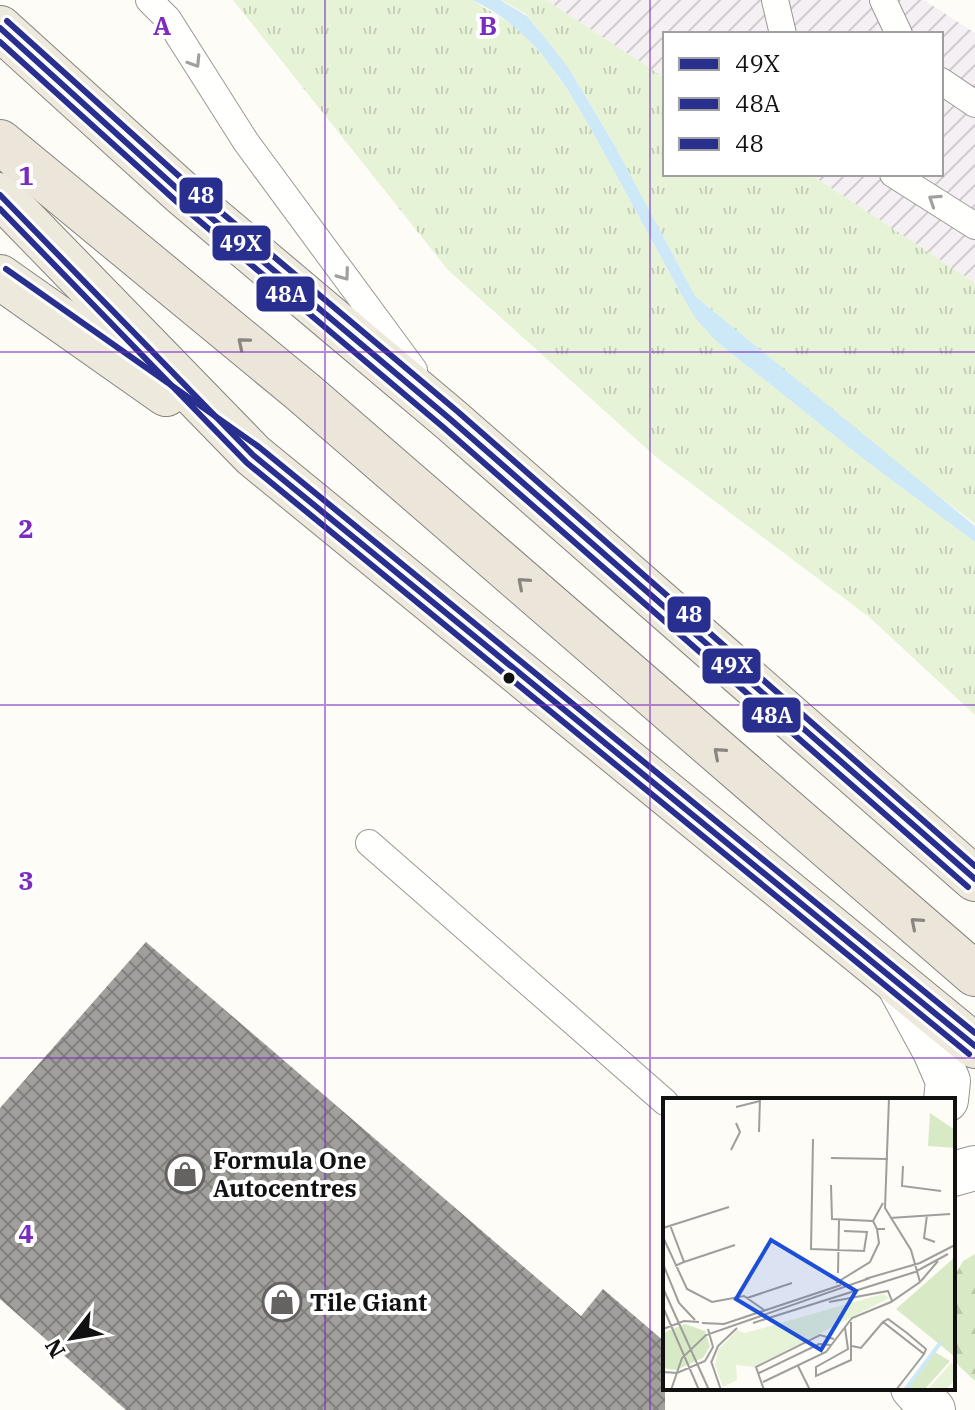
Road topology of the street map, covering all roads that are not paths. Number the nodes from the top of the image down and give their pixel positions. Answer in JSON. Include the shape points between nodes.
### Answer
{"nodes":[{"id":1,"x":149,"y":0,"type":"edge"},
{"id":2,"x":775,"y":0,"type":"edge"},
{"id":3,"x":883,"y":0,"type":"edge"},
{"id":4,"x":0,"y":28,"type":"edge"},
{"id":5,"x":783,"y":32,"type":"edge"},
{"id":6,"x":898,"y":32,"type":"edge"},
{"id":7,"x":943,"y":82,"type":"edge"},
{"id":8,"x":975,"y":104,"type":"edge"},
{"id":9,"x":0,"y":142,"type":"edge"},
{"id":10,"x":896,"y":176,"type":"edge"},
{"id":11,"x":0,"y":195,"type":"edge"},
{"id":12,"x":975,"y":226,"type":"edge"},
{"id":13,"x":0,"y":277,"type":"edge"},
{"id":14,"x":450,"y":419,"type":"junction"},
{"id":15,"x":253,"y":455,"type":"junction"},
{"id":16,"x":369,"y":843,"type":"dead end"},
{"id":17,"x":975,"y":879,"type":"edge"},
{"id":18,"x":975,"y":974,"type":"edge"},
{"id":19,"x":896,"y":980,"type":"junction"},
{"id":20,"x":975,"y":1046,"type":"edge"},
{"id":21,"x":946,"y":1098,"type":"edge"},
{"id":22,"x":663,"y":1100,"type":"edge"},
{"id":23,"x":975,"y":1168,"type":"edge"},
{"id":24,"x":955,"y":1173,"type":"edge"},
{"id":25,"x":915,"y":1390,"type":"edge"},
{"id":26,"x":933,"y":1410,"type":"edge"}],
"edges":[{"from":1,"to":14,"type":"lane","one_way":true,"via":[[168,19],[246,142]]},
{"from":2,"to":5,"type":"lane"},
{"from":3,"to":6,"type":"lane"},
{"from":4,"to":14,"type":"main road","via":[[183,194]]},
{"from":7,"to":8,"type":"lane"},
{"from":18,"to":9,"type":"highway","one_way":true,"via":[[303,392]]},
{"from":12,"to":10,"type":"lane","one_way":true},
{"from":11,"to":15,"type":"main road"},
{"from":13,"to":15,"type":"main road"},
{"from":14,"to":17,"type":"main road"},
{"from":15,"to":19,"type":"main road"},
{"from":16,"to":22,"type":"lane"},
{"from":19,"to":20,"type":"main road"},
{"from":19,"to":21,"type":"street","via":[[944,1071]]},
{"from":23,"to":24,"type":"street"},
{"from":25,"to":26,"type":"street"}]}
